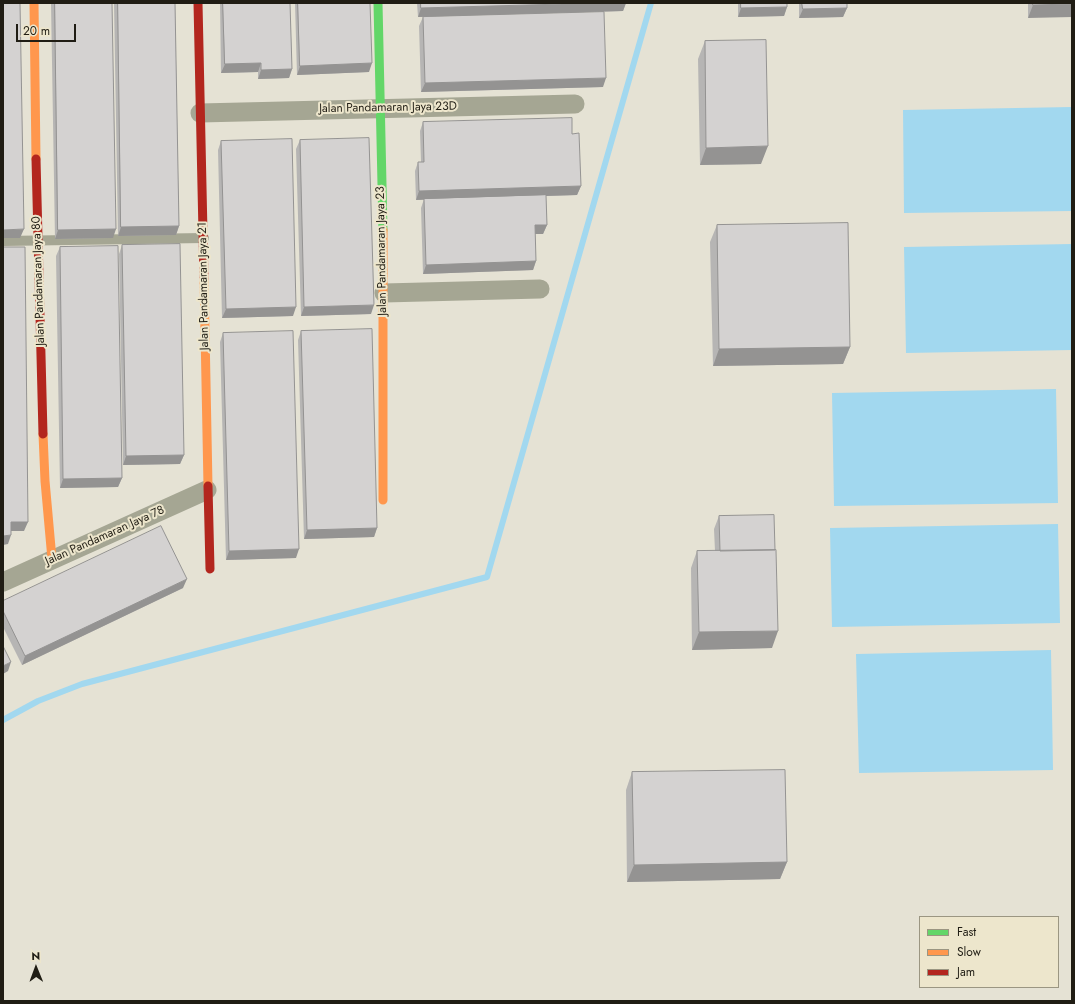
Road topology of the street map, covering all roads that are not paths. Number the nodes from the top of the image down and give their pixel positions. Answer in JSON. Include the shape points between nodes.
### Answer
{"nodes":[{"id":1,"x":34,"y":3,"type":"edge"},
{"id":2,"x":198,"y":3,"type":"edge"},
{"id":3,"x":378,"y":3,"type":"edge"},
{"id":4,"x":575,"y":104,"type":"dead end"},
{"id":5,"x":379,"y":107,"type":"junction"},
{"id":6,"x":200,"y":112,"type":"junction"},
{"id":7,"x":204,"y":238,"type":"junction"},
{"id":8,"x":37,"y":240,"type":"junction"},
{"id":9,"x":3,"y":241,"type":"edge"},
{"id":10,"x":540,"y":289,"type":"dead end"},
{"id":11,"x":384,"y":293,"type":"junction"},
{"id":12,"x":207,"y":490,"type":"junction"},
{"id":13,"x":384,"y":500,"type":"dead end"},
{"id":14,"x":52,"y":559,"type":"junction"},
{"id":15,"x":210,"y":568,"type":"dead end"},
{"id":16,"x":3,"y":582,"type":"edge"}],
"edges":[{"from":1,"to":8,"type":"street","name":"Jalan Pandamaran Jaya 80"},
{"from":2,"to":6,"type":"street","name":"Jalan Pandamaran Jaya 21"},
{"from":3,"to":5,"type":"street","name":"Jalan Pandamaran Jaya 23"},
{"from":4,"to":5,"type":"street","name":"Jalan Pandamaran Jaya 23D"},
{"from":5,"to":6,"type":"street","name":"Jalan Pandamaran Jaya 23D"},
{"from":5,"to":11,"type":"street","name":"Jalan Pandamaran Jaya 23"},
{"from":6,"to":7,"type":"street","name":"Jalan Pandamaran Jaya 21"},
{"from":7,"to":8,"type":"lane"},
{"from":7,"to":12,"type":"street","name":"Jalan Pandamaran Jaya 21"},
{"from":8,"to":9,"type":"lane"},
{"from":8,"to":14,"type":"street","name":"Jalan Pandamaran Jaya 80","via":[[45,481]]},
{"from":10,"to":11,"type":"street"},
{"from":11,"to":13,"type":"street","name":"Jalan Pandamaran Jaya 23"},
{"from":12,"to":14,"type":"street","name":"Jalan Pandamaran Jaya 78"},
{"from":12,"to":15,"type":"street","name":"Jalan Pandamaran Jaya 21"},
{"from":14,"to":16,"type":"street","name":"Jalan Pandamaran Jaya 78"}]}
